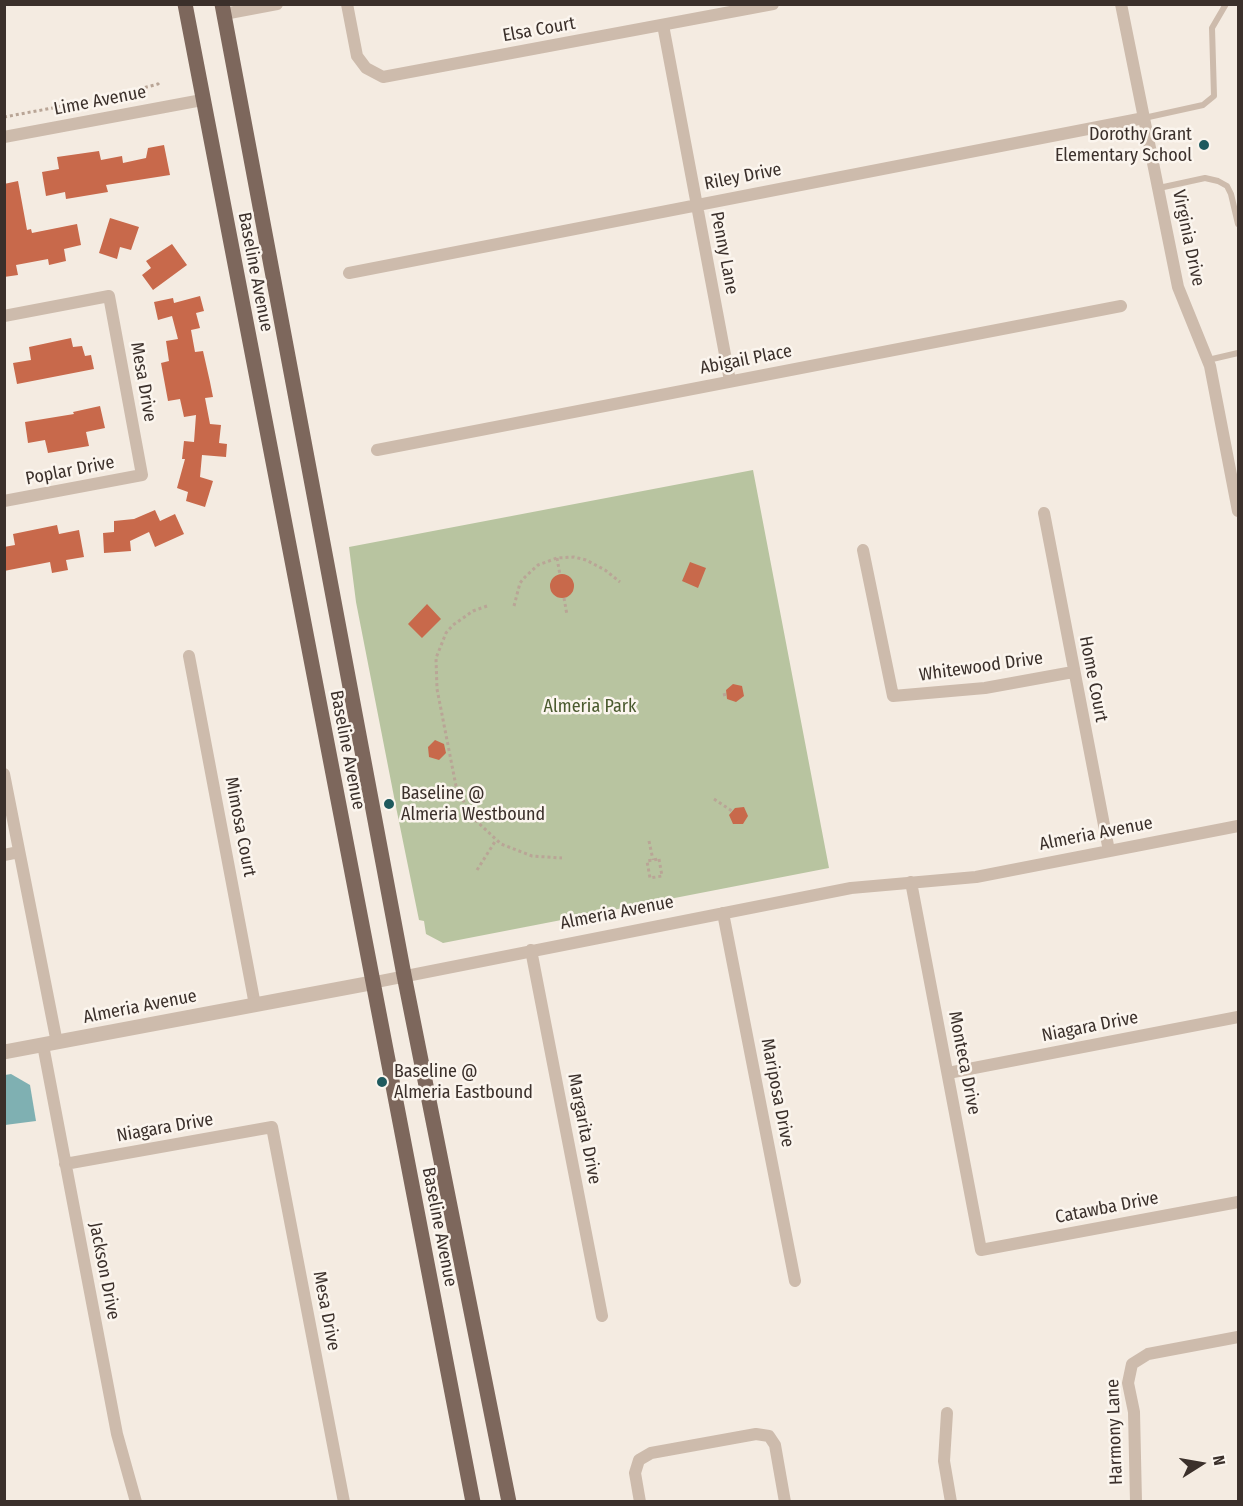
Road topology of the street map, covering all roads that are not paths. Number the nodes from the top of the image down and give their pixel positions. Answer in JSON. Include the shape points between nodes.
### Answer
{"nodes":[{"id":1,"x":184,"y":4,"type":"edge"},
{"id":2,"x":277,"y":4,"type":"edge"},
{"id":3,"x":347,"y":4,"type":"edge"},
{"id":4,"x":1121,"y":4,"type":"edge"},
{"id":5,"x":1226,"y":4,"type":"edge"},
{"id":6,"x":768,"y":5,"type":"edge"},
{"id":7,"x":223,"y":9,"type":"edge"},
{"id":8,"x":663,"y":25,"type":"junction"},
{"id":9,"x":202,"y":100,"type":"junction"},
{"id":10,"x":1144,"y":118,"type":"junction"},
{"id":11,"x":4,"y":137,"type":"edge"},
{"id":12,"x":1158,"y":188,"type":"junction"},
{"id":13,"x":697,"y":204,"type":"junction"},
{"id":14,"x":1239,"y":224,"type":"edge"},
{"id":15,"x":349,"y":273,"type":"dead end"},
{"id":16,"x":1121,"y":306,"type":"dead end"},
{"id":17,"x":4,"y":316,"type":"edge"},
{"id":18,"x":1239,"y":353,"type":"edge"},
{"id":19,"x":1208,"y":360,"type":"junction"},
{"id":20,"x":730,"y":381,"type":"junction"},
{"id":21,"x":377,"y":450,"type":"dead end"},
{"id":22,"x":1235,"y":468,"type":"edge"},
{"id":23,"x":142,"y":475,"type":"joint"},
{"id":24,"x":4,"y":501,"type":"edge"},
{"id":25,"x":1239,"y":511,"type":"edge"},
{"id":26,"x":1044,"y":513,"type":"dead end"},
{"id":27,"x":863,"y":550,"type":"dead end"},
{"id":28,"x":189,"y":656,"type":"dead end"},
{"id":29,"x":1073,"y":672,"type":"junction"},
{"id":30,"x":4,"y":774,"type":"edge"},
{"id":31,"x":1239,"y":826,"type":"edge"},
{"id":32,"x":1109,"y":851,"type":"junction"},
{"id":33,"x":19,"y":852,"type":"junction"},
{"id":34,"x":4,"y":855,"type":"edge"},
{"id":35,"x":911,"y":882,"type":"junction"},
{"id":36,"x":723,"y":913,"type":"junction"},
{"id":37,"x":531,"y":950,"type":"junction"},
{"id":38,"x":404,"y":975,"type":"junction"},
{"id":39,"x":371,"y":982,"type":"junction"},
{"id":40,"x":255,"y":1005,"type":"junction"},
{"id":41,"x":1239,"y":1017,"type":"edge"},
{"id":42,"x":50,"y":1044,"type":"junction"},
{"id":43,"x":4,"y":1052,"type":"edge"},
{"id":44,"x":948,"y":1073,"type":"junction"},
{"id":45,"x":272,"y":1127,"type":"joint"},
{"id":46,"x":65,"y":1164,"type":"junction"},
{"id":47,"x":1239,"y":1202,"type":"edge"},
{"id":48,"x":981,"y":1250,"type":"joint"},
{"id":49,"x":795,"y":1281,"type":"dead end"},
{"id":50,"x":602,"y":1316,"type":"dead end"},
{"id":51,"x":1239,"y":1337,"type":"edge"},
{"id":52,"x":947,"y":1413,"type":"dead end"},
{"id":53,"x":136,"y":1502,"type":"edge"},
{"id":54,"x":344,"y":1502,"type":"edge"},
{"id":55,"x":473,"y":1502,"type":"edge"},
{"id":56,"x":510,"y":1502,"type":"edge"},
{"id":57,"x":640,"y":1502,"type":"edge"},
{"id":58,"x":785,"y":1502,"type":"edge"},
{"id":59,"x":951,"y":1502,"type":"edge"},
{"id":60,"x":1136,"y":1502,"type":"edge"}],
"edges":[{"from":1,"to":9,"type":"main road","name":"Baseline Avenue"},
{"from":2,"to":7,"type":"street"},
{"from":3,"to":8,"type":"street","name":"Elsa Court","via":[[357,56],[366,68],[383,77]]},
{"from":4,"to":10,"type":"street","name":"Virginia Drive"},
{"from":5,"to":10,"type":"lane","via":[[1212,28],[1214,96],[1203,105]]},
{"from":6,"to":8,"type":"street","name":"Elsa Court"},
{"from":7,"to":38,"type":"main road","name":"Baseline Avenue"},
{"from":8,"to":13,"type":"street","name":"Penny Lane"},
{"from":9,"to":11,"type":"street","name":"Lime Avenue"},
{"from":9,"to":39,"type":"main road","name":"Baseline Avenue"},
{"from":10,"to":12,"type":"street","name":"Virginia Drive"},
{"from":10,"to":13,"type":"street","name":"Riley Drive"},
{"from":12,"to":14,"type":"lane","via":[[1205,178],[1218,181],[1231,194]]},
{"from":12,"to":19,"type":"street","name":"Virginia Drive","via":[[1178,287]]},
{"from":13,"to":15,"type":"street","name":"Riley Drive"},
{"from":13,"to":20,"type":"street","name":"Penny Lane"},
{"from":16,"to":20,"type":"street","name":"Abigail Place"},
{"from":17,"to":23,"type":"street","name":"Mesa Drive","via":[[109,296]]},
{"from":18,"to":19,"type":"lane"},
{"from":19,"to":22,"type":"street","name":"Virginia Drive"},
{"from":20,"to":21,"type":"street","name":"Abigail Place"},
{"from":22,"to":25,"type":"street","name":"Virginia Drive"},
{"from":23,"to":24,"type":"street","name":"Poplar Drive"},
{"from":26,"to":29,"type":"street","name":"Home Court"},
{"from":27,"to":29,"type":"street","name":"Whitewood Drive","via":[[893,696],[985,688]]},
{"from":28,"to":40,"type":"street","name":"Mimosa Court"},
{"from":29,"to":32,"type":"street","name":"Home Court"},
{"from":30,"to":33,"type":"street","name":"Jackson Drive"},
{"from":31,"to":32,"type":"street","name":"Almeria Avenue"},
{"from":32,"to":35,"type":"street","name":"Almeria Avenue","via":[[976,877]]},
{"from":33,"to":34,"type":"street"},
{"from":33,"to":42,"type":"street","name":"Jackson Drive"},
{"from":35,"to":36,"type":"street","name":"Almeria Avenue","via":[[851,888]]},
{"from":35,"to":44,"type":"street","name":"Monteca Drive"},
{"from":36,"to":37,"type":"street","name":"Almeria Avenue"},
{"from":36,"to":49,"type":"street","name":"Mariposa Drive"},
{"from":37,"to":38,"type":"street","name":"Almeria Avenue"},
{"from":37,"to":50,"type":"street","name":"Margarita Drive"},
{"from":38,"to":39,"type":"street","name":"Almeria Avenue"},
{"from":38,"to":56,"type":"main road","name":"Baseline Avenue"},
{"from":39,"to":40,"type":"street","name":"Almeria Avenue"},
{"from":39,"to":55,"type":"main road","name":"Baseline Avenue"},
{"from":40,"to":42,"type":"street","name":"Almeria Avenue"},
{"from":41,"to":44,"type":"street","name":"Niagara Drive"},
{"from":42,"to":43,"type":"street","name":"Almeria Avenue"},
{"from":42,"to":46,"type":"street","name":"Jackson Drive"},
{"from":44,"to":48,"type":"street","name":"Monteca Drive"},
{"from":45,"to":46,"type":"street","name":"Niagara Drive"},
{"from":45,"to":54,"type":"street","name":"Mesa Drive"},
{"from":46,"to":53,"type":"street","name":"Jackson Drive","via":[[117,1434]]},
{"from":47,"to":48,"type":"street","name":"Catawba Drive"},
{"from":51,"to":60,"type":"street","name":"Harmony Lane","via":[[1148,1354],[1132,1364],[1128,1383],[1134,1412]]},
{"from":52,"to":59,"type":"street","via":[[944,1461]]},
{"from":57,"to":58,"type":"street","via":[[635,1473],[639,1460],[651,1453],[756,1434],[769,1436],[775,1445]]}]}
